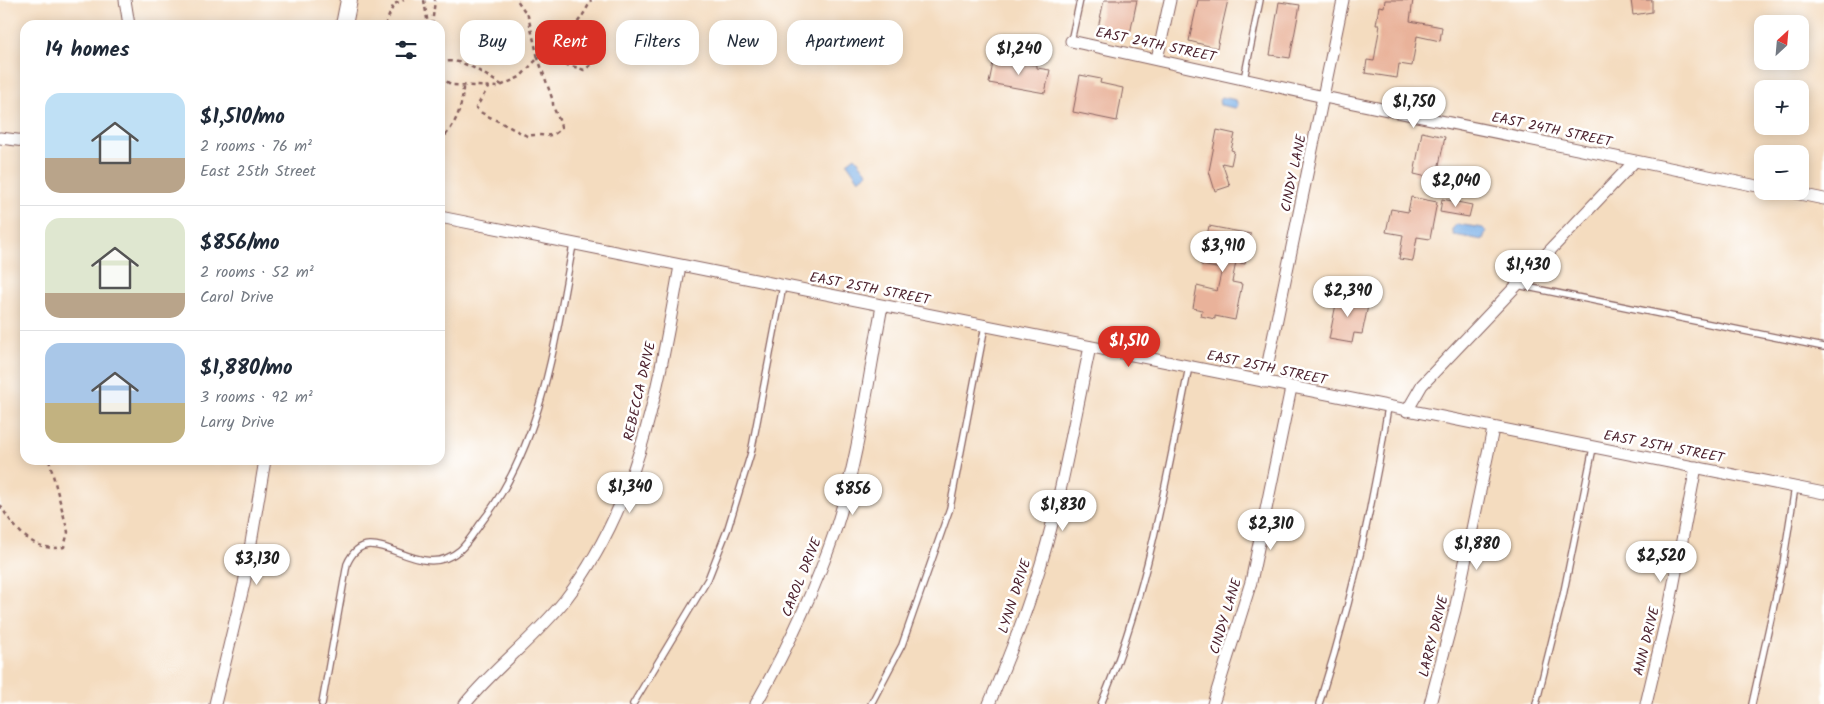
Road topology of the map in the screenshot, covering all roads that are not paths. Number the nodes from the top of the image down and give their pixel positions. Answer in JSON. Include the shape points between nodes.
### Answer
{"nodes":[{"id":1,"x":125,"y":0,"type":"edge"},
{"id":2,"x":348,"y":0,"type":"edge"},
{"id":3,"x":1080,"y":0,"type":"edge"},
{"id":4,"x":1170,"y":0,"type":"edge"},
{"id":5,"x":1260,"y":0,"type":"edge"},
{"id":6,"x":1343,"y":0,"type":"edge"},
{"id":7,"x":128,"y":20,"type":"edge"},
{"id":8,"x":345,"y":20,"type":"edge"},
{"id":9,"x":1071,"y":41,"type":"joint"},
{"id":10,"x":1157,"y":59,"type":"junction"},
{"id":11,"x":1244,"y":79,"type":"junction"},
{"id":12,"x":1324,"y":97,"type":"junction"},
{"id":13,"x":0,"y":138,"type":"edge"},
{"id":14,"x":20,"y":140,"type":"edge"},
{"id":15,"x":1634,"y":162,"type":"junction"},
{"id":16,"x":1754,"y":185,"type":"edge"},
{"id":17,"x":1809,"y":196,"type":"edge"},
{"id":18,"x":1824,"y":199,"type":"edge"},
{"id":19,"x":445,"y":218,"type":"edge"},
{"id":20,"x":573,"y":245,"type":"junction"},
{"id":21,"x":680,"y":266,"type":"junction"},
{"id":22,"x":1517,"y":285,"type":"junction"},
{"id":23,"x":782,"y":286,"type":"junction"},
{"id":24,"x":882,"y":306,"type":"junction"},
{"id":25,"x":985,"y":326,"type":"junction"},
{"id":26,"x":1090,"y":347,"type":"junction"},
{"id":27,"x":1824,"y":347,"type":"edge"},
{"id":28,"x":1188,"y":367,"type":"junction"},
{"id":29,"x":1264,"y":382,"type":"junction"},
{"id":30,"x":1290,"y":388,"type":"junction"},
{"id":31,"x":1388,"y":407,"type":"junction"},
{"id":32,"x":1407,"y":411,"type":"junction"},
{"id":33,"x":1494,"y":429,"type":"junction"},
{"id":34,"x":1593,"y":448,"type":"junction"},
{"id":35,"x":264,"y":465,"type":"edge"},
{"id":36,"x":1696,"y":467,"type":"junction"},
{"id":37,"x":1795,"y":487,"type":"junction"},
{"id":38,"x":1824,"y":493,"type":"edge"},
{"id":39,"x":215,"y":704,"type":"edge"},
{"id":40,"x":322,"y":704,"type":"edge"},
{"id":41,"x":465,"y":704,"type":"edge"},
{"id":42,"x":633,"y":704,"type":"edge"},
{"id":43,"x":756,"y":704,"type":"edge"},
{"id":44,"x":871,"y":704,"type":"edge"},
{"id":45,"x":989,"y":704,"type":"edge"},
{"id":46,"x":1100,"y":704,"type":"edge"},
{"id":47,"x":1213,"y":704,"type":"edge"},
{"id":48,"x":1319,"y":704,"type":"edge"},
{"id":49,"x":1430,"y":704,"type":"edge"},
{"id":50,"x":1536,"y":704,"type":"edge"},
{"id":51,"x":1646,"y":704,"type":"edge"},
{"id":52,"x":1752,"y":704,"type":"edge"}],
"edges":[{"from":1,"to":7,"type":"street"},
{"from":2,"to":8,"type":"street"},
{"from":3,"to":9,"type":"lane"},
{"from":4,"to":10,"type":"street"},
{"from":5,"to":11,"type":"lane"},
{"from":6,"to":12,"type":"street","name":"CINDY LANE"},
{"from":9,"to":10,"type":"street","name":"EAST 24TH STREET"},
{"from":10,"to":11,"type":"street","name":"EAST 24TH STREET"},
{"from":11,"to":12,"type":"street","name":"EAST 24TH STREET"},
{"from":12,"to":15,"type":"street","name":"EAST 24TH STREET"},
{"from":12,"to":29,"type":"street","name":"CINDY LANE"},
{"from":13,"to":14,"type":"street"},
{"from":15,"to":16,"type":"street","name":"EAST 24TH STREET"},
{"from":15,"to":22,"type":"street"},
{"from":17,"to":18,"type":"street"},
{"from":19,"to":20,"type":"street","name":"EAST 25TH STREET"},
{"from":20,"to":21,"type":"street","name":"EAST 25TH STREET"},
{"from":20,"to":40,"type":"lane","via":[[552,360],[541,400],[525,445],[500,497],[460,550],[442,560],[417,559],[372,544],[356,549],[347,564]]},
{"from":21,"to":23,"type":"street","name":"EAST 25TH STREET"},
{"from":21,"to":41,"type":"street","name":"REBECCA DRIVE","via":[[655,400],[631,480],[599,548],[564,600]]},
{"from":22,"to":27,"type":"lane"},
{"from":22,"to":32,"type":"street","via":[[1422,385]]},
{"from":23,"to":24,"type":"street","name":"EAST 25TH STREET"},
{"from":23,"to":42,"type":"lane","via":[[751,453],[728,528],[708,579]]},
{"from":24,"to":25,"type":"street","name":"EAST 25TH STREET"},
{"from":24,"to":43,"type":"street","name":"CAROL DRIVE","via":[[853,464],[836,527],[816,586],[790,644]]},
{"from":25,"to":26,"type":"street","name":"EAST 25TH STREET"},
{"from":25,"to":44,"type":"lane","via":[[950,508],[902,645]]},
{"from":26,"to":28,"type":"street","name":"EAST 25TH STREET"},
{"from":26,"to":45,"type":"street","name":"LYNN DRIVE","via":[[1036,582],[1013,649]]},
{"from":28,"to":29,"type":"street","name":"EAST 25TH STREET"},
{"from":28,"to":46,"type":"lane","via":[[1159,512],[1131,623]]},
{"from":29,"to":30,"type":"street","name":"EAST 25TH STREET"},
{"from":30,"to":31,"type":"street","name":"EAST 25TH STREET"},
{"from":30,"to":47,"type":"street","name":"CINDY LANE","via":[[1251,582]]},
{"from":31,"to":32,"type":"street","name":"EAST 25TH STREET"},
{"from":31,"to":48,"type":"lane","via":[[1378,480],[1356,577]]},
{"from":32,"to":33,"type":"street","name":"EAST 25TH STREET"},
{"from":33,"to":34,"type":"street","name":"EAST 25TH STREET"},
{"from":33,"to":49,"type":"street","name":"LARRY DRIVE","via":[[1455,610]]},
{"from":34,"to":36,"type":"street","name":"EAST 25TH STREET"},
{"from":34,"to":50,"type":"lane","via":[[1564,596]]},
{"from":35,"to":39,"type":"street","via":[[244,584]]},
{"from":36,"to":37,"type":"street","name":"EAST 25TH STREET"},
{"from":36,"to":51,"type":"street","name":"ANN DRIVE","via":[[1670,603]]},
{"from":37,"to":38,"type":"street","name":"EAST 25TH STREET"},
{"from":37,"to":52,"type":"lane","via":[[1783,564]]}]}
